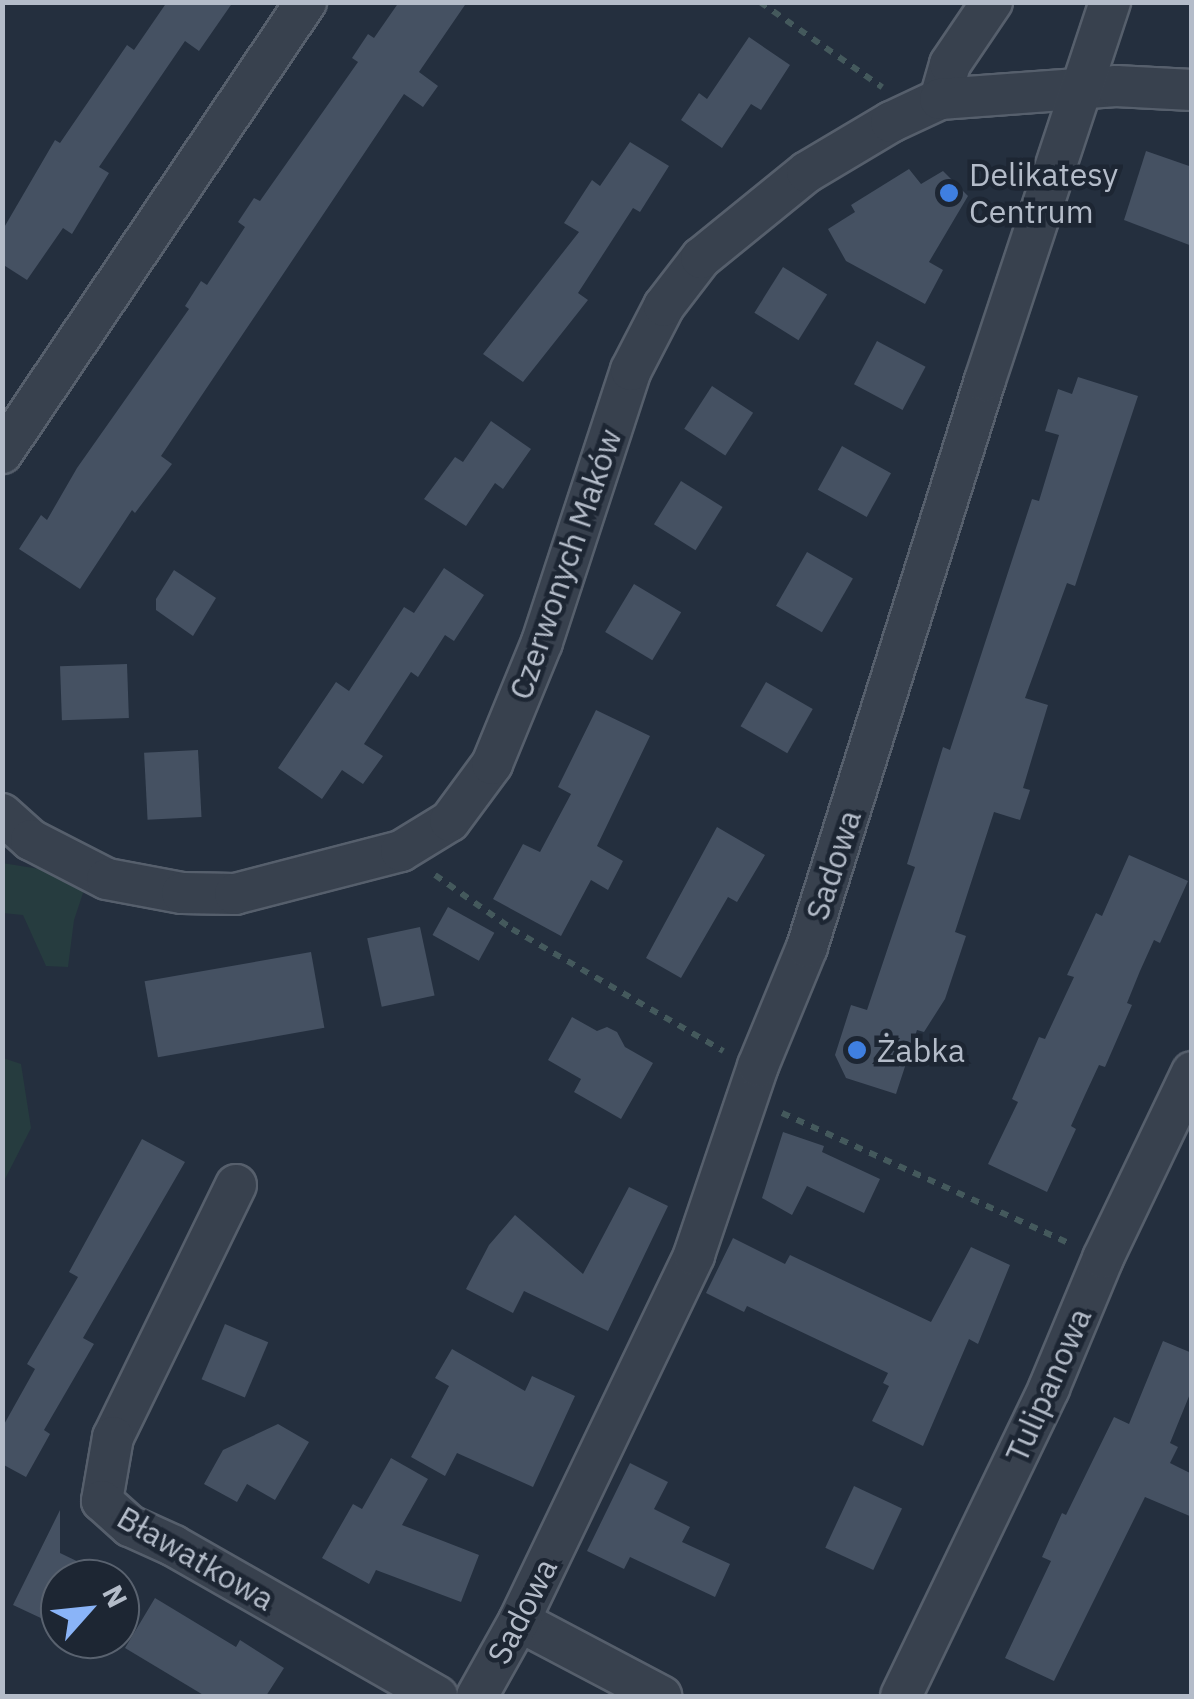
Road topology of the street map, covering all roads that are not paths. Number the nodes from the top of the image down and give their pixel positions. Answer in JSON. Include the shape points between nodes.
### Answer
{"nodes":[{"id":1,"x":306,"y":2,"type":"edge"},
{"id":2,"x":992,"y":2,"type":"edge"},
{"id":3,"x":1110,"y":2,"type":"edge"},
{"id":4,"x":1079,"y":90,"type":"junction"},
{"id":5,"x":1192,"y":90,"type":"edge"},
{"id":6,"x":928,"y":104,"type":"junction"},
{"id":7,"x":2,"y":453,"type":"edge"},
{"id":8,"x":2,"y":814,"type":"edge"},
{"id":9,"x":1192,"y":1072,"type":"edge"},
{"id":10,"x":236,"y":1184,"type":"dead end"},
{"id":11,"x":519,"y":1621,"type":"junction"},
{"id":12,"x":436,"y":1696,"type":"edge"},
{"id":13,"x":477,"y":1696,"type":"edge"},
{"id":14,"x":661,"y":1696,"type":"edge"},
{"id":15,"x":900,"y":1696,"type":"edge"}],
"edges":[{"from":1,"to":7,"type":"street"},
{"from":2,"to":6,"type":"street"},
{"from":3,"to":4,"type":"street","name":"Sadowa"},
{"from":4,"to":5,"type":"street","name":"Czerwonych Maków"},
{"from":4,"to":6,"type":"street","name":"Czerwonych Maków"},
{"from":4,"to":11,"type":"street","name":"Sadowa","via":[[806,947],[694,1255]]},
{"from":6,"to":8,"type":"street","name":"Czerwonych Maków","via":[[772,197],[701,258],[664,306],[631,370],[542,642],[492,764],[450,821],[401,851],[235,894],[107,880],[31,840]]},
{"from":9,"to":15,"type":"street","name":"Tulipanowa","via":[[1050,1388]]},
{"from":10,"to":12,"type":"street","name":"Bławatkowa","via":[[112,1436],[102,1502],[130,1526]]},
{"from":11,"to":13,"type":"street","name":"Sadowa"},
{"from":11,"to":14,"type":"street"}]}
